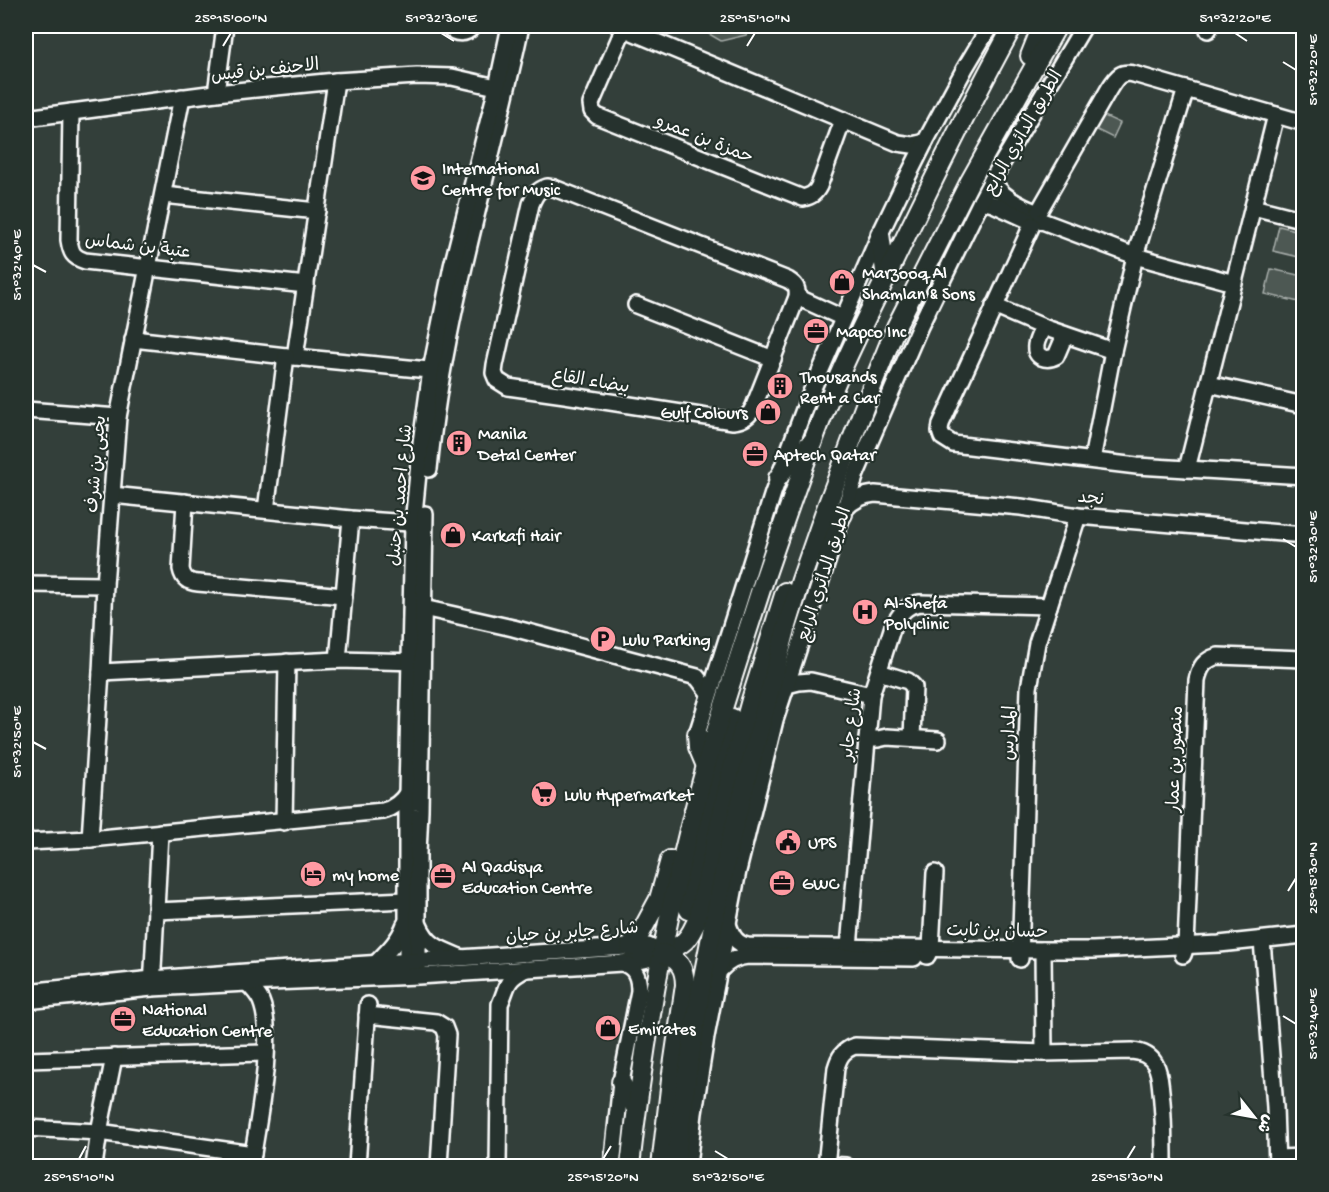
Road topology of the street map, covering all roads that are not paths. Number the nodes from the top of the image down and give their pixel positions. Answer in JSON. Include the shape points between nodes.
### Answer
{"nodes":[{"id":1,"x":225,"y":26,"type":"edge"},
{"id":2,"x":448,"y":26,"type":"edge"},
{"id":3,"x":473,"y":26,"type":"edge"},
{"id":4,"x":510,"y":26,"type":"edge"},
{"id":5,"x":521,"y":26,"type":"edge"},
{"id":6,"x":990,"y":26,"type":"edge"},
{"id":7,"x":1013,"y":26,"type":"edge"},
{"id":8,"x":1042,"y":26,"type":"edge"},
{"id":9,"x":1058,"y":26,"type":"edge"},
{"id":10,"x":1084,"y":26,"type":"edge"},
{"id":11,"x":621,"y":27,"type":"edge"},
{"id":12,"x":336,"y":81,"type":"junction"},
{"id":13,"x":502,"y":88,"type":"junction"},
{"id":14,"x":1186,"y":89,"type":"junction"},
{"id":15,"x":216,"y":93,"type":"junction"},
{"id":16,"x":182,"y":98,"type":"junction"},
{"id":17,"x":1014,"y":103,"type":"junction"},
{"id":18,"x":71,"y":112,"type":"junction"},
{"id":19,"x":1276,"y":115,"type":"junction"},
{"id":20,"x":26,"y":118,"type":"edge"},
{"id":21,"x":843,"y":120,"type":"junction"},
{"id":22,"x":1304,"y":123,"type":"edge"},
{"id":23,"x":925,"y":141,"type":"junction"},
{"id":24,"x":898,"y":143,"type":"junction"},
{"id":25,"x":913,"y":165,"type":"junction"},
{"id":26,"x":992,"y":180,"type":"junction"},
{"id":27,"x":163,"y":195,"type":"junction"},
{"id":28,"x":981,"y":201,"type":"junction"},
{"id":29,"x":1253,"y":207,"type":"junction"},
{"id":30,"x":317,"y":211,"type":"junction"},
{"id":31,"x":1035,"y":218,"type":"junction"},
{"id":32,"x":1304,"y":220,"type":"edge"},
{"id":33,"x":880,"y":234,"type":"junction"},
{"id":34,"x":1136,"y":256,"type":"junction"},
{"id":35,"x":148,"y":267,"type":"junction"},
{"id":36,"x":886,"y":278,"type":"junction"},
{"id":37,"x":1234,"y":283,"type":"junction"},
{"id":38,"x":306,"y":285,"type":"junction"},
{"id":39,"x":797,"y":297,"type":"junction"},
{"id":40,"x":636,"y":305,"type":"dead end"},
{"id":41,"x":994,"y":306,"type":"junction"},
{"id":42,"x":843,"y":318,"type":"junction"},
{"id":43,"x":1043,"y":327,"type":"junction"},
{"id":44,"x":1065,"y":334,"type":"junction"},
{"id":45,"x":133,"y":339,"type":"junction"},
{"id":46,"x":1113,"y":351,"type":"junction"},
{"id":47,"x":290,"y":356,"type":"junction"},
{"id":48,"x":773,"y":358,"type":"junction"},
{"id":49,"x":437,"y":371,"type":"junction"},
{"id":50,"x":1209,"y":384,"type":"junction"},
{"id":51,"x":1304,"y":404,"type":"edge"},
{"id":52,"x":26,"y":410,"type":"edge"},
{"id":53,"x":118,"y":417,"type":"junction"},
{"id":54,"x":813,"y":441,"type":"junction"},
{"id":55,"x":1092,"y":460,"type":"junction"},
{"id":56,"x":1187,"y":469,"type":"junction"},
{"id":57,"x":856,"y":474,"type":"junction"},
{"id":58,"x":1304,"y":477,"type":"edge"},
{"id":59,"x":778,"y":478,"type":"junction"},
{"id":60,"x":875,"y":494,"type":"junction"},
{"id":61,"x":112,"y":495,"type":"junction"},
{"id":62,"x":185,"y":502,"type":"junction"},
{"id":63,"x":266,"y":510,"type":"junction"},
{"id":64,"x":843,"y":514,"type":"junction"},
{"id":65,"x":1078,"y":516,"type":"junction"},
{"id":66,"x":351,"y":519,"type":"junction"},
{"id":67,"x":418,"y":524,"type":"junction"},
{"id":68,"x":1304,"y":535,"type":"edge"},
{"id":69,"x":815,"y":538,"type":"junction"},
{"id":70,"x":801,"y":580,"type":"junction"},
{"id":71,"x":26,"y":584,"type":"edge"},
{"id":72,"x":105,"y":585,"type":"junction"},
{"id":73,"x":344,"y":596,"type":"junction"},
{"id":74,"x":417,"y":606,"type":"junction"},
{"id":75,"x":1049,"y":606,"type":"junction"},
{"id":76,"x":739,"y":654,"type":"junction"},
{"id":77,"x":796,"y":659,"type":"junction"},
{"id":78,"x":1304,"y":659,"type":"edge"},
{"id":79,"x":338,"y":660,"type":"junction"},
{"id":80,"x":417,"y":662,"type":"junction"},
{"id":81,"x":719,"y":662,"type":"junction"},
{"id":82,"x":286,"y":663,"type":"junction"},
{"id":83,"x":101,"y":672,"type":"junction"},
{"id":84,"x":884,"y":672,"type":"junction"},
{"id":85,"x":697,"y":677,"type":"junction"},
{"id":86,"x":811,"y":681,"type":"junction"},
{"id":87,"x":787,"y":686,"type":"junction"},
{"id":88,"x":709,"y":693,"type":"junction"},
{"id":89,"x":871,"y":695,"type":"junction"},
{"id":90,"x":416,"y":698,"type":"junction"},
{"id":91,"x":697,"y":734,"type":"joint"},
{"id":92,"x":867,"y":735,"type":"junction"},
{"id":93,"x":912,"y":738,"type":"junction"},
{"id":94,"x":938,"y":740,"type":"dead end"},
{"id":95,"x":706,"y":766,"type":"junction"},
{"id":96,"x":407,"y":793,"type":"junction"},
{"id":97,"x":383,"y":811,"type":"junction"},
{"id":98,"x":284,"y":822,"type":"junction"},
{"id":99,"x":160,"y":832,"type":"junction"},
{"id":100,"x":407,"y":832,"type":"junction"},
{"id":101,"x":688,"y":834,"type":"junction"},
{"id":102,"x":90,"y":839,"type":"junction"},
{"id":103,"x":26,"y":842,"type":"edge"},
{"id":104,"x":935,"y":873,"type":"dead end"},
{"id":105,"x":407,"y":900,"type":"junction"},
{"id":106,"x":718,"y":900,"type":"junction"},
{"id":107,"x":700,"y":909,"type":"junction"},
{"id":108,"x":156,"y":911,"type":"junction"},
{"id":109,"x":412,"y":921,"type":"junction"},
{"id":110,"x":728,"y":925,"type":"junction"},
{"id":111,"x":1304,"y":934,"type":"edge"},
{"id":112,"x":1304,"y":944,"type":"edge"},
{"id":113,"x":1262,"y":945,"type":"junction"},
{"id":114,"x":1183,"y":952,"type":"junction"},
{"id":115,"x":662,"y":953,"type":"junction"},
{"id":116,"x":846,"y":953,"type":"junction"},
{"id":117,"x":928,"y":953,"type":"junction"},
{"id":118,"x":1020,"y":954,"type":"junction"},
{"id":119,"x":626,"y":955,"type":"junction"},
{"id":120,"x":1043,"y":955,"type":"junction"},
{"id":121,"x":462,"y":958,"type":"junction"},
{"id":122,"x":375,"y":963,"type":"junction"},
{"id":123,"x":412,"y":969,"type":"junction"},
{"id":124,"x":526,"y":969,"type":"junction"},
{"id":125,"x":720,"y":970,"type":"junction"},
{"id":126,"x":473,"y":972,"type":"junction"},
{"id":127,"x":278,"y":981,"type":"junction"},
{"id":128,"x":152,"y":983,"type":"junction"},
{"id":129,"x":247,"y":983,"type":"junction"},
{"id":130,"x":26,"y":992,"type":"edge"},
{"id":131,"x":26,"y":1000,"type":"edge"},
{"id":132,"x":652,"y":1002,"type":"junction"},
{"id":133,"x":500,"y":1005,"type":"junction"},
{"id":134,"x":264,"y":1011,"type":"junction"},
{"id":135,"x":265,"y":1053,"type":"junction"},
{"id":136,"x":1044,"y":1053,"type":"junction"},
{"id":137,"x":114,"y":1057,"type":"junction"},
{"id":138,"x":26,"y":1060,"type":"edge"},
{"id":139,"x":621,"y":1082,"type":"junction"},
{"id":140,"x":636,"y":1110,"type":"junction"},
{"id":141,"x":26,"y":1128,"type":"edge"},
{"id":142,"x":99,"y":1132,"type":"junction"},
{"id":143,"x":1304,"y":1157,"type":"edge"},
{"id":144,"x":252,"y":1160,"type":"edge"},
{"id":145,"x":1277,"y":1162,"type":"edge"},
{"id":146,"x":826,"y":1166,"type":"edge"},
{"id":147,"x":94,"y":1167,"type":"edge"},
{"id":148,"x":357,"y":1167,"type":"edge"},
{"id":149,"x":439,"y":1167,"type":"edge"},
{"id":150,"x":498,"y":1167,"type":"edge"},
{"id":151,"x":612,"y":1167,"type":"edge"},
{"id":152,"x":630,"y":1167,"type":"edge"},
{"id":153,"x":649,"y":1167,"type":"edge"},
{"id":154,"x":661,"y":1167,"type":"edge"},
{"id":155,"x":675,"y":1167,"type":"edge"},
{"id":156,"x":688,"y":1167,"type":"edge"},
{"id":157,"x":846,"y":1167,"type":"edge"},
{"id":158,"x":1164,"y":1167,"type":"edge"}],
"edges":[{"from":1,"to":15,"type":"street"},
{"from":2,"to":3,"type":"street","via":[[458,33]]},
{"from":4,"to":13,"type":"street","name":"شارع احمد بن حنبل"},
{"from":5,"to":13,"type":"street","name":"شارع احمد بن حنبل"},
{"from":6,"to":23,"type":"street"},
{"from":7,"to":36,"type":"main road"},
{"from":8,"to":17,"type":"main road"},
{"from":9,"to":17,"type":"main road","name":"الطريق الدائري الرابع"},
{"from":10,"to":26,"type":"street","name":"الطريق الدائري الرابع"},
{"from":11,"to":21,"type":"street"},
{"from":11,"to":21,"type":"street","name":"حمزة بن عمرو","via":[[591,104],[597,116],[803,198],[815,193],[819,186]]},
{"from":12,"to":13,"type":"street","name":"الاحنف بن قيس","via":[[435,76]]},
{"from":12,"to":15,"type":"street","name":"الاحنف بن قيس"},
{"from":12,"to":30,"type":"street"},
{"from":13,"to":49,"type":"street","name":"شارع احمد بن حنبل","via":[[452,266]]},
{"from":14,"to":19,"type":"street"},
{"from":14,"to":31,"type":"street","via":[[1122,73]]},
{"from":14,"to":34,"type":"street"},
{"from":15,"to":16,"type":"street","name":"الاحنف بن قيس"},
{"from":16,"to":18,"type":"street","name":"الاحنف بن قيس"},
{"from":16,"to":27,"type":"street","name":"يحيى بن شرف"},
{"from":17,"to":69,"type":"main road","name":"الطريق الدائري الرابع","via":[[896,327]]},
{"from":18,"to":20,"type":"street","name":"الاحنف بن قيس"},
{"from":18,"to":35,"type":"street","name":"عتبة بن شماس","via":[[70,251],[75,258],[85,261]]},
{"from":19,"to":22,"type":"street"},
{"from":19,"to":29,"type":"street"},
{"from":21,"to":24,"type":"street"},
{"from":23,"to":24,"type":"street","via":[[912,145]]},
{"from":23,"to":25,"type":"street"},
{"from":24,"to":25,"type":"street","via":[[908,152]]},
{"from":25,"to":33,"type":"street"},
{"from":26,"to":28,"type":"street","name":"الطريق الدائري الرابع"},
{"from":26,"to":31,"type":"street","via":[[1001,192]]},
{"from":27,"to":30,"type":"street"},
{"from":27,"to":35,"type":"street","name":"يحيى بن شرف"},
{"from":28,"to":31,"type":"street"},
{"from":28,"to":57,"type":"street","name":"الطريق الدائري الرابع"},
{"from":29,"to":32,"type":"street"},
{"from":29,"to":37,"type":"street"},
{"from":30,"to":38,"type":"street"},
{"from":31,"to":34,"type":"street"},
{"from":31,"to":41,"type":"street"},
{"from":33,"to":36,"type":"main road"},
{"from":33,"to":42,"type":"street"},
{"from":34,"to":37,"type":"street"},
{"from":34,"to":46,"type":"street"},
{"from":35,"to":38,"type":"street","name":"عتبة بن شماس"},
{"from":35,"to":45,"type":"street","name":"يحيى بن شرف"},
{"from":36,"to":54,"type":"main road","via":[[845,362]]},
{"from":37,"to":50,"type":"street"},
{"from":38,"to":47,"type":"street"},
{"from":39,"to":42,"type":"street"},
{"from":39,"to":48,"type":"street","name":"بيضاء القاع"},
{"from":39,"to":48,"type":"street","name":"بيضاء القاع","via":[[798,290],[788,280],[554,188],[540,189],[534,195],[495,364],[494,373],[502,384],[740,421],[751,413]]},
{"from":40,"to":48,"type":"street"},
{"from":41,"to":43,"type":"street"},
{"from":41,"to":55,"type":"street","via":[[941,424],[942,437],[953,444]]},
{"from":42,"to":59,"type":"street"},
{"from":43,"to":44,"type":"street"},
{"from":43,"to":44,"type":"street","via":[[1036,348],[1044,359],[1056,356]]},
{"from":44,"to":46,"type":"street"},
{"from":45,"to":47,"type":"street"},
{"from":45,"to":53,"type":"street","name":"يحيى بن شرف"},
{"from":46,"to":55,"type":"street"},
{"from":47,"to":49,"type":"street"},
{"from":47,"to":63,"type":"street"},
{"from":49,"to":67,"type":"street","name":"شارع احمد بن حنبل","via":[[430,459]]},
{"from":50,"to":51,"type":"street"},
{"from":50,"to":56,"type":"street"},
{"from":52,"to":53,"type":"street"},
{"from":53,"to":61,"type":"street","name":"يحيى بن شرف"},
{"from":54,"to":59,"type":"main road"},
{"from":54,"to":76,"type":"main road"},
{"from":55,"to":56,"type":"street"},
{"from":56,"to":58,"type":"street"},
{"from":57,"to":60,"type":"street"},
{"from":57,"to":64,"type":"street","name":"الطريق الدائري الرابع"},
{"from":59,"to":81,"type":"street"},
{"from":60,"to":64,"type":"street","name":"نجد","via":[[860,498]]},
{"from":60,"to":65,"type":"street","name":"نجد"},
{"from":61,"to":62,"type":"street"},
{"from":61,"to":72,"type":"street","name":"يحيى بن شرف"},
{"from":62,"to":63,"type":"street"},
{"from":62,"to":73,"type":"street","via":[[181,569],[186,580]]},
{"from":63,"to":66,"type":"street"},
{"from":64,"to":70,"type":"main road"},
{"from":64,"to":77,"type":"street","name":"الطريق الدائري الرابع"},
{"from":65,"to":68,"type":"street","name":"نجد"},
{"from":65,"to":75,"type":"street","name":"المدارس"},
{"from":66,"to":67,"type":"street"},
{"from":66,"to":73,"type":"street"},
{"from":67,"to":74,"type":"street","name":"شارع احمد بن حنبل"},
{"from":69,"to":70,"type":"main road","name":"الطريق الدائري الرابع"},
{"from":69,"to":107,"type":"main road","via":[[798,556],[790,573],[732,769]]},
{"from":70,"to":106,"type":"main road","name":"الطريق الدائري الرابع"},
{"from":71,"to":72,"type":"street"},
{"from":72,"to":83,"type":"street","name":"يحيى بن شرف"},
{"from":73,"to":79,"type":"street"},
{"from":74,"to":80,"type":"street","name":"شارع احمد بن حنبل"},
{"from":74,"to":85,"type":"street"},
{"from":75,"to":84,"type":"street","name":"شارع جابر","via":[[914,604],[905,608],[893,626]]},
{"from":75,"to":118,"type":"street","name":"المدارس","via":[[1029,688]]},
{"from":76,"to":95,"type":"main road"},
{"from":76,"to":107,"type":"main road","via":[[740,686],[687,906],[694,912]]},
{"from":77,"to":86,"type":"street","via":[[800,672]]},
{"from":77,"to":87,"type":"street","name":"الطريق الدائري الرابع"},
{"from":78,"to":114,"type":"street","name":"منصور بن عمار","via":[[1218,656],[1210,658],[1199,670]]},
{"from":79,"to":80,"type":"street"},
{"from":79,"to":82,"type":"street"},
{"from":80,"to":90,"type":"street","name":"شارع احمد بن حنبل"},
{"from":81,"to":85,"type":"street","via":[[710,672]]},
{"from":81,"to":88,"type":"street"},
{"from":82,"to":83,"type":"street"},
{"from":82,"to":98,"type":"street"},
{"from":83,"to":102,"type":"street","name":"يحيى بن شرف"},
{"from":84,"to":89,"type":"street","name":"شارع جابر"},
{"from":84,"to":93,"type":"street","via":[[914,687]]},
{"from":85,"to":88,"type":"street"},
{"from":86,"to":87,"type":"street"},
{"from":86,"to":89,"type":"street"},
{"from":87,"to":110,"type":"street","name":"الطريق الدائري الرابع","via":[[755,797]]},
{"from":88,"to":91,"type":"street"},
{"from":89,"to":92,"type":"street","name":"شارع جابر"},
{"from":90,"to":96,"type":"street","name":"شارع احمد بن حنبل"},
{"from":90,"to":109,"type":"street","name":"شارع احمد بن حنبل"},
{"from":91,"to":95,"type":"main road","via":[[699,754]]},
{"from":92,"to":93,"type":"street"},
{"from":92,"to":116,"type":"street","name":"شارع جابر"},
{"from":93,"to":94,"type":"street"},
{"from":95,"to":101,"type":"main road"},
{"from":96,"to":97,"type":"street","via":[[397,805]]},
{"from":96,"to":100,"type":"street","name":"شارع احمد بن حنبل"},
{"from":97,"to":98,"type":"street"},
{"from":97,"to":100,"type":"street","via":[[397,819]]},
{"from":98,"to":99,"type":"street"},
{"from":99,"to":102,"type":"street"},
{"from":99,"to":108,"type":"street"},
{"from":100,"to":105,"type":"street","name":"شارع احمد بن حنبل"},
{"from":101,"to":115,"type":"main road"},
{"from":101,"to":119,"type":"main road","via":[[676,846],[659,899]]},
{"from":102,"to":103,"type":"street"},
{"from":104,"to":117,"type":"street"},
{"from":105,"to":108,"type":"street"},
{"from":105,"to":109,"type":"street","name":"شارع احمد بن حنبل"},
{"from":106,"to":110,"type":"street","name":"حسان بن ثابت"},
{"from":106,"to":155,"type":"main road","name":"الطريق الدائري الرابع"},
{"from":107,"to":115,"type":"main road","via":[[682,945]]},
{"from":108,"to":128,"type":"street"},
{"from":109,"to":121,"type":"street","via":[[429,942]]},
{"from":109,"to":122,"type":"street"},
{"from":109,"to":123,"type":"street","name":"شارع احمد بن حنبل"},
{"from":110,"to":116,"type":"street","name":"حسان بن ثابت","via":[[734,939],[743,945]]},
{"from":110,"to":125,"type":"street","name":"الطريق الدائري الرابع"},
{"from":111,"to":113,"type":"street","name":"حسان بن ثابت"},
{"from":112,"to":113,"type":"street","name":"حسان بن ثابت"},
{"from":113,"to":114,"type":"street","name":"حسان بن ثابت"},
{"from":113,"to":145,"type":"street"},
{"from":114,"to":120,"type":"street","name":"حسان بن ثابت","via":[[1140,949]]},
{"from":115,"to":119,"type":"street","name":"شارع جابر بن حيان","via":[[646,960]]},
{"from":115,"to":132,"type":"main road"},
{"from":115,"to":154,"type":"main road","via":[[676,960],[684,973],[685,985]]},
{"from":116,"to":117,"type":"street","name":"حسان بن ثابت"},
{"from":116,"to":125,"type":"street","name":"حسان بن ثابت","via":[[740,957]]},
{"from":117,"to":118,"type":"street","name":"حسان بن ثابت"},
{"from":118,"to":120,"type":"street","name":"حسان بن ثابت"},
{"from":119,"to":121,"type":"street","name":"شارع جابر بن حيان"},
{"from":119,"to":124,"type":"street","name":"شارع جابر بن حيان"},
{"from":119,"to":139,"type":"street","via":[[627,964],[637,975],[639,991]]},
{"from":120,"to":136,"type":"street"},
{"from":121,"to":123,"type":"street","name":"شارع جابر بن حيان"},
{"from":122,"to":123,"type":"street","name":"شارع جابر بن حيان"},
{"from":122,"to":128,"type":"street","name":"شارع جابر بن حيان"},
{"from":123,"to":126,"type":"street","name":"شارع جابر بن حيان"},
{"from":123,"to":127,"type":"street","name":"شارع جابر بن حيان"},
{"from":124,"to":126,"type":"street","name":"شارع جابر بن حيان"},
{"from":124,"to":133,"type":"street","via":[[507,983]]},
{"from":125,"to":156,"type":"street","name":"الطريق الدائري الرابع","via":[[706,1037]]},
{"from":126,"to":133,"type":"street","via":[[493,984]]},
{"from":127,"to":129,"type":"street","name":"شارع جابر بن حيان"},
{"from":127,"to":134,"type":"street","via":[[267,995]]},
{"from":128,"to":129,"type":"street","name":"شارع جابر بن حيان"},
{"from":128,"to":130,"type":"street","name":"شارع جابر بن حيان"},
{"from":128,"to":131,"type":"street","name":"شارع جابر بن حيان"},
{"from":129,"to":134,"type":"street"},
{"from":132,"to":140,"type":"main road"},
{"from":132,"to":153,"type":"main road","via":[[664,994],[672,1000]]},
{"from":133,"to":150,"type":"street"},
{"from":134,"to":135,"type":"street"},
{"from":135,"to":137,"type":"street"},
{"from":135,"to":144,"type":"street"},
{"from":136,"to":146,"type":"street","via":[[848,1048],[836,1068]]},
{"from":136,"to":158,"type":"street","via":[[1132,1051],[1149,1057],[1159,1073]]},
{"from":137,"to":138,"type":"street"},
{"from":137,"to":142,"type":"street"},
{"from":139,"to":140,"type":"main road"},
{"from":139,"to":151,"type":"street"},
{"from":140,"to":152,"type":"main road"},
{"from":141,"to":142,"type":"street"},
{"from":142,"to":144,"type":"street"},
{"from":142,"to":147,"type":"street"},
{"from":143,"to":145,"type":"street"},
{"from":146,"to":157,"type":"street"},
{"from":148,"to":149,"type":"street","via":[[368,1010],[444,1027],[447,1035]]}]}
